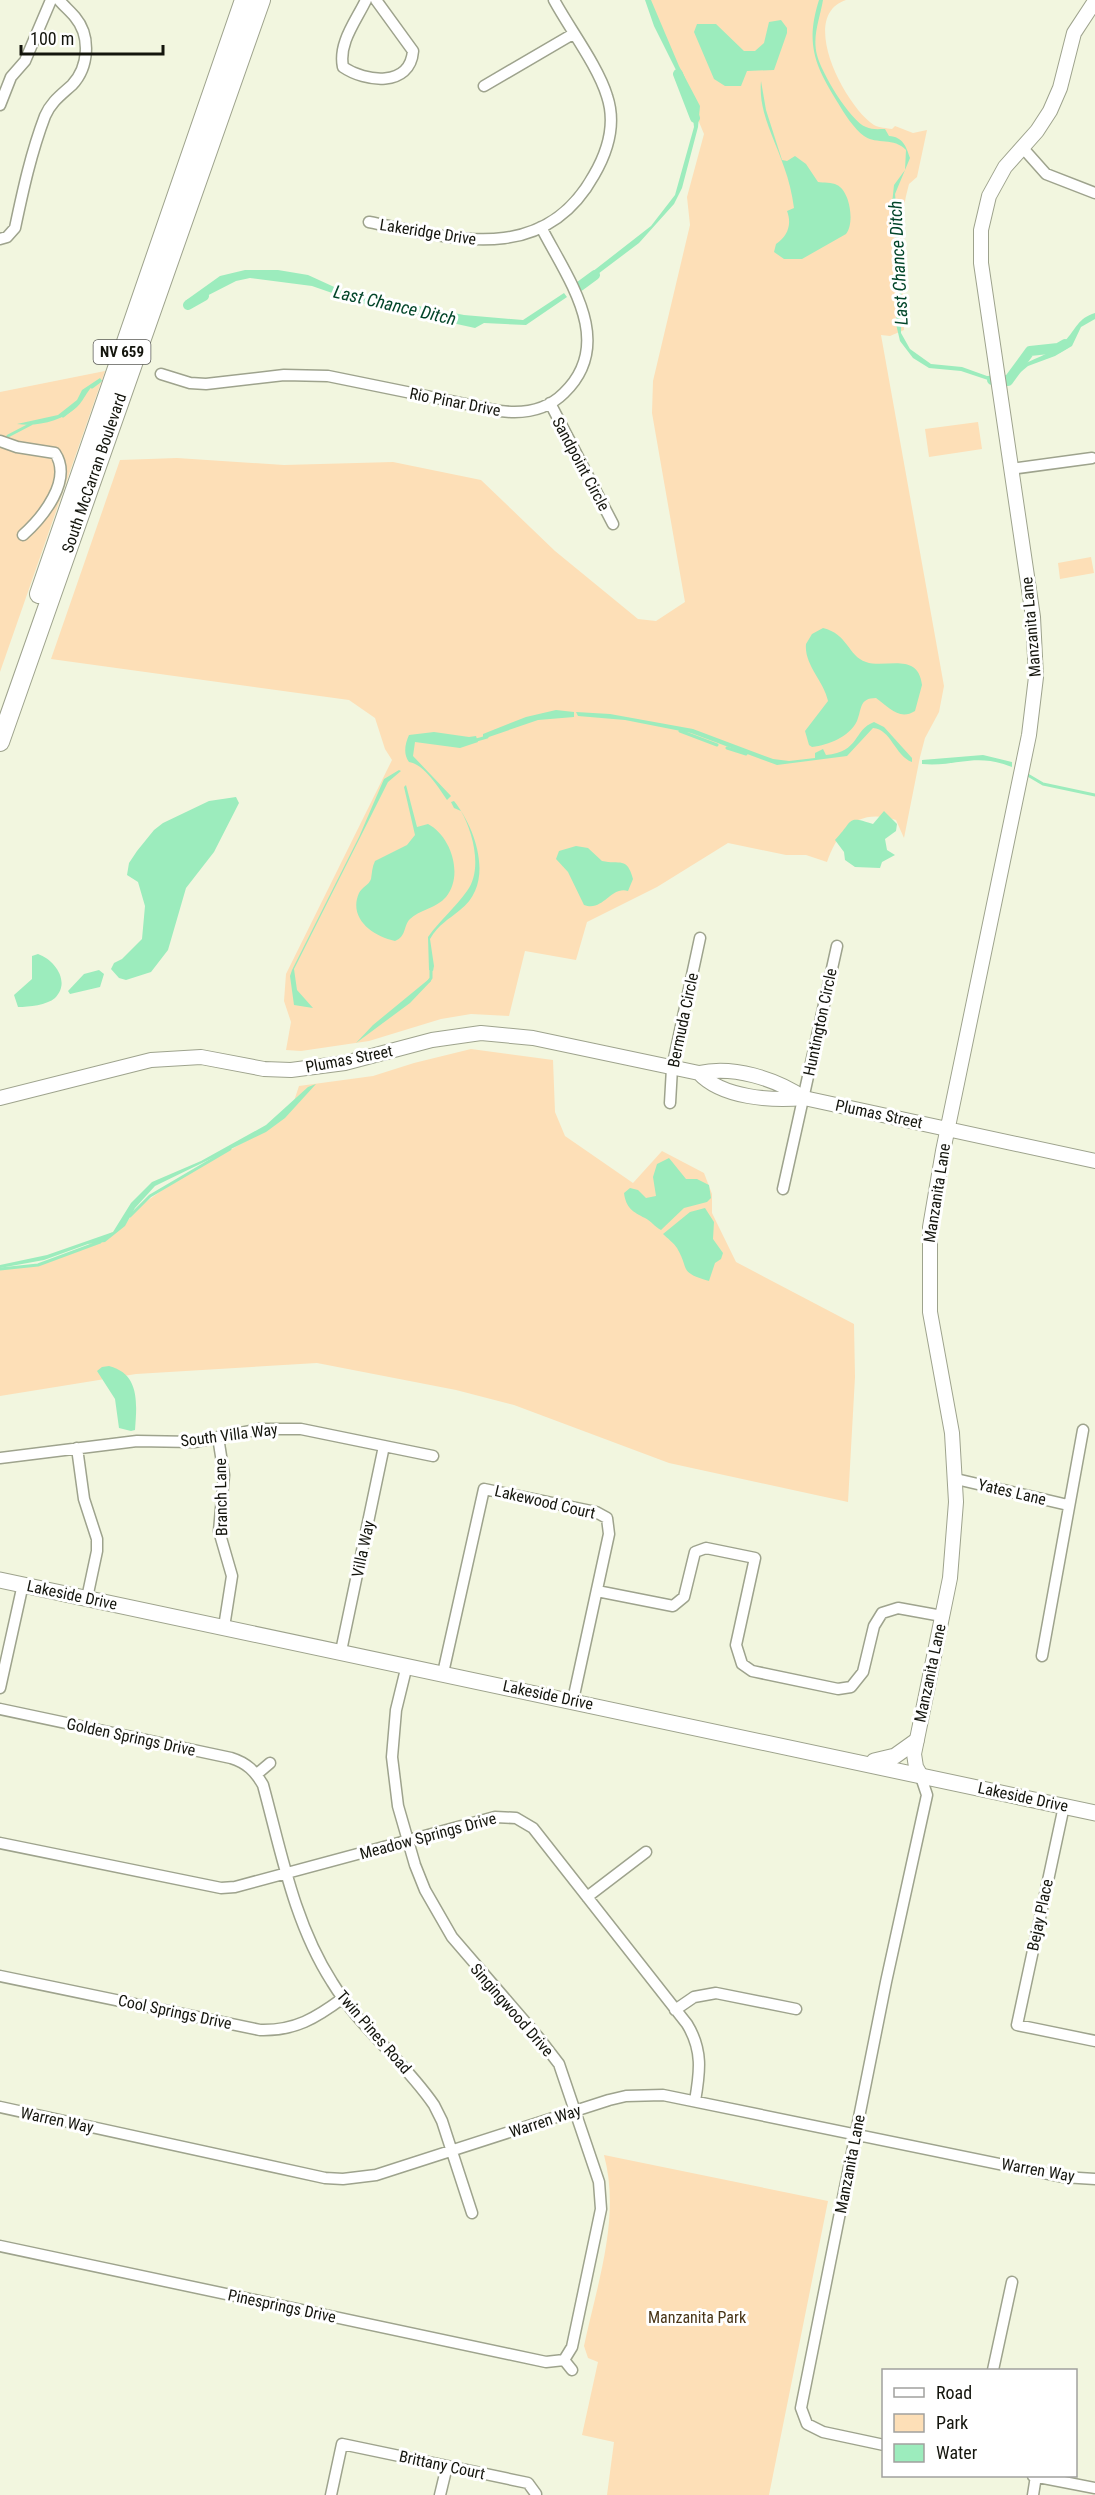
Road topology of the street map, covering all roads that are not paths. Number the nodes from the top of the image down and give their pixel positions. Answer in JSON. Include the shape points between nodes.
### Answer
{"nodes":[{"id":1,"x":51,"y":0,"type":"edge"},
{"id":2,"x":59,"y":0,"type":"edge"},
{"id":3,"x":244,"y":0,"type":"edge"},
{"id":4,"x":261,"y":0,"type":"edge"},
{"id":5,"x":366,"y":0,"type":"edge"},
{"id":6,"x":376,"y":0,"type":"edge"},
{"id":7,"x":554,"y":0,"type":"edge"},
{"id":8,"x":1094,"y":1,"type":"edge"},
{"id":9,"x":573,"y":34,"type":"junction"},
{"id":10,"x":484,"y":86,"type":"dead end"},
{"id":11,"x":0,"y":105,"type":"edge"},
{"id":12,"x":1023,"y":147,"type":"junction"},
{"id":13,"x":1095,"y":194,"type":"edge"},
{"id":14,"x":369,"y":222,"type":"dead end"},
{"id":15,"x":541,"y":227,"type":"junction"},
{"id":16,"x":0,"y":239,"type":"edge"},
{"id":17,"x":161,"y":374,"type":"dead end"},
{"id":18,"x":549,"y":404,"type":"junction"},
{"id":19,"x":0,"y":441,"type":"edge"},
{"id":20,"x":1092,"y":458,"type":"dead end"},
{"id":21,"x":1011,"y":469,"type":"junction"},
{"id":22,"x":613,"y":524,"type":"dead end"},
{"id":23,"x":23,"y":535,"type":"dead end"},
{"id":24,"x":0,"y":704,"type":"edge"},
{"id":25,"x":0,"y":742,"type":"edge"},
{"id":26,"x":700,"y":938,"type":"dead end"},
{"id":27,"x":837,"y":946,"type":"dead end"},
{"id":28,"x":672,"y":1068,"type":"junction"},
{"id":29,"x":699,"y":1073,"type":"junction"},
{"id":30,"x":9,"y":1094,"type":"edge"},
{"id":31,"x":804,"y":1098,"type":"junction"},
{"id":32,"x":670,"y":1103,"type":"dead end"},
{"id":33,"x":948,"y":1128,"type":"junction"},
{"id":34,"x":1095,"y":1161,"type":"edge"},
{"id":35,"x":783,"y":1189,"type":"dead end"},
{"id":36,"x":1083,"y":1430,"type":"dead end"},
{"id":37,"x":218,"y":1437,"type":"junction"},
{"id":38,"x":384,"y":1446,"type":"junction"},
{"id":39,"x":77,"y":1448,"type":"junction"},
{"id":40,"x":433,"y":1456,"type":"dead end"},
{"id":41,"x":0,"y":1458,"type":"edge"},
{"id":42,"x":956,"y":1479,"type":"junction"},
{"id":43,"x":1068,"y":1505,"type":"junction"},
{"id":44,"x":0,"y":1580,"type":"edge"},
{"id":45,"x":22,"y":1584,"type":"junction"},
{"id":46,"x":597,"y":1591,"type":"junction"},
{"id":47,"x":87,"y":1598,"type":"junction"},
{"id":48,"x":942,"y":1616,"type":"junction"},
{"id":49,"x":224,"y":1627,"type":"junction"},
{"id":50,"x":341,"y":1651,"type":"junction"},
{"id":51,"x":1042,"y":1656,"type":"dead end"},
{"id":52,"x":407,"y":1665,"type":"junction"},
{"id":53,"x":443,"y":1673,"type":"junction"},
{"id":54,"x":0,"y":1688,"type":"edge"},
{"id":55,"x":573,"y":1700,"type":"junction"},
{"id":56,"x":0,"y":1709,"type":"edge"},
{"id":57,"x":916,"y":1741,"type":"junction"},
{"id":58,"x":270,"y":1763,"type":"dead end"},
{"id":59,"x":868,"y":1763,"type":"junction"},
{"id":60,"x":257,"y":1774,"type":"junction"},
{"id":61,"x":920,"y":1774,"type":"junction"},
{"id":62,"x":1064,"y":1806,"type":"junction"},
{"id":63,"x":1095,"y":1813,"type":"edge"},
{"id":64,"x":407,"y":1840,"type":"junction"},
{"id":65,"x":0,"y":1844,"type":"edge"},
{"id":66,"x":646,"y":1852,"type":"dead end"},
{"id":67,"x":287,"y":1873,"type":"junction"},
{"id":68,"x":587,"y":1897,"type":"junction"},
{"id":69,"x":0,"y":1976,"type":"edge"},
{"id":70,"x":343,"y":1998,"type":"junction"},
{"id":71,"x":796,"y":2009,"type":"dead end"},
{"id":72,"x":675,"y":2010,"type":"junction"},
{"id":73,"x":1095,"y":2041,"type":"edge"},
{"id":74,"x":695,"y":2101,"type":"junction"},
{"id":75,"x":0,"y":2107,"type":"edge"},
{"id":76,"x":576,"y":2110,"type":"junction"},
{"id":77,"x":856,"y":2134,"type":"junction"},
{"id":78,"x":452,"y":2151,"type":"junction"},
{"id":79,"x":1095,"y":2179,"type":"edge"},
{"id":80,"x":472,"y":2213,"type":"dead end"},
{"id":81,"x":0,"y":2246,"type":"edge"},
{"id":82,"x":1012,"y":2282,"type":"dead end"},
{"id":83,"x":564,"y":2360,"type":"junction"},
{"id":84,"x":993,"y":2369,"type":"edge"},
{"id":85,"x":572,"y":2370,"type":"dead end"},
{"id":86,"x":882,"y":2445,"type":"edge"},
{"id":87,"x":447,"y":2466,"type":"junction"},
{"id":88,"x":1035,"y":2477,"type":"edge"},
{"id":89,"x":1040,"y":2477,"type":"edge"},
{"id":90,"x":1095,"y":2488,"type":"edge"},
{"id":91,"x":537,"y":2494,"type":"edge"},
{"id":92,"x":332,"y":2495,"type":"edge"},
{"id":93,"x":440,"y":2495,"type":"edge"},
{"id":94,"x":1032,"y":2495,"type":"edge"}],
"edges":[{"from":1,"to":11,"type":"street","via":[[25,61],[11,77]]},
{"from":2,"to":16,"type":"street","via":[[83,33],[84,62],[73,83],[46,113],[31,155],[15,228],[8,237]]},
{"from":3,"to":24,"type":"main road","name":"South McCarran Boulevard","number":"NV 659"},
{"from":4,"to":25,"type":"main road","name":"South McCarran Boulevard","number":"NV 659"},
{"from":5,"to":6,"type":"street","via":[[344,43],[343,67],[368,78],[391,79],[406,69],[413,60],[413,51]]},
{"from":7,"to":9,"type":"street","name":"Lakeridge Drive"},
{"from":8,"to":12,"type":"street","name":"Manzanita Lane","via":[[1074,33],[1050,111]]},
{"from":9,"to":10,"type":"street"},
{"from":9,"to":15,"type":"street","name":"Lakeridge Drive","via":[[607,95],[610,134],[600,166],[581,195]]},
{"from":12,"to":13,"type":"street","via":[[1046,174]]},
{"from":12,"to":21,"type":"street","name":"Manzanita Lane","via":[[993,186],[981,230],[981,263]]},
{"from":14,"to":15,"type":"street","name":"Lakeridge Drive","via":[[472,241],[506,239]]},
{"from":15,"to":18,"type":"street","name":"Rio Pinar Drive","via":[[584,313],[589,338],[578,376],[566,392]]},
{"from":17,"to":18,"type":"street","name":"Rio Pinar Drive","via":[[206,384],[284,375],[328,376],[513,412]]},
{"from":18,"to":22,"type":"street","name":"Sandpoint Circle"},
{"from":19,"to":23,"type":"street","via":[[55,453],[60,460],[60,478],[48,507]]},
{"from":20,"to":21,"type":"street"},
{"from":21,"to":33,"type":"street","name":"Manzanita Lane","via":[[1036,657],[1033,715]]},
{"from":26,"to":28,"type":"street","name":"Bermuda Circle"},
{"from":27,"to":31,"type":"street","name":"Huntington Circle"},
{"from":28,"to":29,"type":"street","name":"Plumas Street"},
{"from":28,"to":30,"type":"street","name":"Plumas Street","via":[[533,1038],[481,1033],[432,1040],[345,1064],[291,1070],[201,1057],[159,1059]]},
{"from":28,"to":32,"type":"street","name":"Bermuda Circle"},
{"from":29,"to":31,"type":"street","name":"Plumas Street","via":[[754,1076],[791,1089]]},
{"from":29,"to":31,"type":"street","name":"Plumas Street","via":[[709,1082],[746,1095]]},
{"from":31,"to":33,"type":"street","name":"Plumas Street"},
{"from":31,"to":35,"type":"street","name":"Huntington Circle"},
{"from":33,"to":34,"type":"street","name":"Plumas Street"},
{"from":33,"to":42,"type":"street","name":"Manzanita Lane","via":[[932,1205],[928,1271],[930,1312],[952,1433]]},
{"from":36,"to":43,"type":"street","name":"Yates Lane"},
{"from":37,"to":38,"type":"street","name":"South Villa Way","via":[[279,1428],[301,1429]]},
{"from":37,"to":39,"type":"street","name":"South Villa Way","via":[[194,1442],[137,1441]]},
{"from":37,"to":49,"type":"street","name":"Branch Lane","via":[[224,1475],[219,1531],[232,1576]]},
{"from":38,"to":40,"type":"street","name":"South Villa Way"},
{"from":38,"to":50,"type":"street","name":"Villa Way"},
{"from":39,"to":41,"type":"street","name":"South Villa Way"},
{"from":39,"to":47,"type":"street","via":[[84,1499],[97,1539]]},
{"from":42,"to":43,"type":"street","name":"Yates Lane"},
{"from":42,"to":48,"type":"street","name":"Manzanita Lane","via":[[953,1555]]},
{"from":43,"to":51,"type":"street","name":"Yates Lane"},
{"from":44,"to":45,"type":"main road","name":"Lakeside Drive"},
{"from":45,"to":47,"type":"main road","name":"Lakeside Drive"},
{"from":45,"to":54,"type":"street"},
{"from":46,"to":48,"type":"street","via":[[673,1606],[684,1597],[695,1552],[706,1548],[755,1558],[736,1645],[742,1664],[752,1671],[838,1689],[851,1687],[863,1671],[874,1626],[882,1614],[898,1608]]},
{"from":46,"to":53,"type":"street","name":"Lakewood Court","via":[[609,1534],[607,1518],[596,1512],[484,1489]]},
{"from":46,"to":55,"type":"street","name":"Lakewood Court"},
{"from":47,"to":49,"type":"main road","name":"Lakeside Drive"},
{"from":48,"to":57,"type":"street","name":"Manzanita Lane"},
{"from":49,"to":50,"type":"main road","name":"Lakeside Drive"},
{"from":50,"to":52,"type":"main road","name":"Lakeside Drive"},
{"from":52,"to":53,"type":"main road","name":"Lakeside Drive"},
{"from":52,"to":64,"type":"street","name":"Singingwood Drive","via":[[396,1710],[392,1757]]},
{"from":53,"to":55,"type":"main road","name":"Lakeside Drive"},
{"from":55,"to":59,"type":"main road","name":"Lakeside Drive"},
{"from":56,"to":60,"type":"street","name":"Golden Springs Drive","via":[[231,1758]]},
{"from":57,"to":59,"type":"main road","via":[[895,1756]]},
{"from":57,"to":61,"type":"street","name":"Manzanita Lane","via":[[914,1759]]},
{"from":58,"to":60,"type":"street"},
{"from":59,"to":61,"type":"main road","name":"Lakeside Drive"},
{"from":60,"to":67,"type":"street","name":"Twin Pines Road"},
{"from":61,"to":62,"type":"main road","name":"Lakeside Drive"},
{"from":61,"to":77,"type":"street","name":"Manzanita Lane","via":[[927,1795]]},
{"from":62,"to":63,"type":"main road","name":"Lakeside Drive"},
{"from":62,"to":73,"type":"street","name":"Bejay Place","via":[[1017,2025]]},
{"from":64,"to":67,"type":"street","name":"Meadow Springs Drive"},
{"from":64,"to":68,"type":"street","name":"Meadow Springs Drive","via":[[495,1816],[516,1818],[533,1828]]},
{"from":64,"to":76,"type":"street","name":"Singingwood Drive","via":[[425,1890],[447,1929],[549,2049]]},
{"from":65,"to":67,"type":"street","name":"Meadow Springs Drive","via":[[214,1888],[235,1887]]},
{"from":66,"to":68,"type":"street"},
{"from":67,"to":70,"type":"street","name":"Twin Pines Road","via":[[308,1938]]},
{"from":68,"to":72,"type":"street","name":"Meadow Springs Drive"},
{"from":69,"to":70,"type":"street","name":"Cool Springs Drive","via":[[260,2030],[290,2029],[304,2024]]},
{"from":70,"to":78,"type":"street","name":"Twin Pines Road","via":[[425,2092],[442,2121]]},
{"from":71,"to":72,"type":"street","via":[[716,1993],[694,1996]]},
{"from":72,"to":74,"type":"street","name":"Meadow Springs Drive","via":[[698,2047],[700,2074]]},
{"from":74,"to":76,"type":"street","name":"Warren Way","via":[[644,2094]]},
{"from":74,"to":77,"type":"street","name":"Warren Way"},
{"from":75,"to":78,"type":"street","name":"Warren Way","via":[[325,2178],[376,2175]]},
{"from":76,"to":78,"type":"street","name":"Warren Way"},
{"from":76,"to":83,"type":"street","name":"Singingwood Drive","via":[[599,2182],[601,2209],[572,2347]]},
{"from":77,"to":79,"type":"street","name":"Warren Way","via":[[1063,2177]]},
{"from":77,"to":86,"type":"street","name":"Manzanita Lane","via":[[801,2408],[807,2424],[823,2432]]},
{"from":78,"to":80,"type":"street","name":"Twin Pines Road"},
{"from":81,"to":83,"type":"street","name":"Pinesprings Drive","via":[[546,2362]]},
{"from":82,"to":84,"type":"street"},
{"from":83,"to":85,"type":"street"},
{"from":87,"to":91,"type":"street","name":"Brittany Court","via":[[528,2483]]},
{"from":87,"to":92,"type":"street","name":"Brittany Court","via":[[342,2444]]},
{"from":87,"to":93,"type":"street"},
{"from":88,"to":94,"type":"street"},
{"from":89,"to":90,"type":"street"}]}
